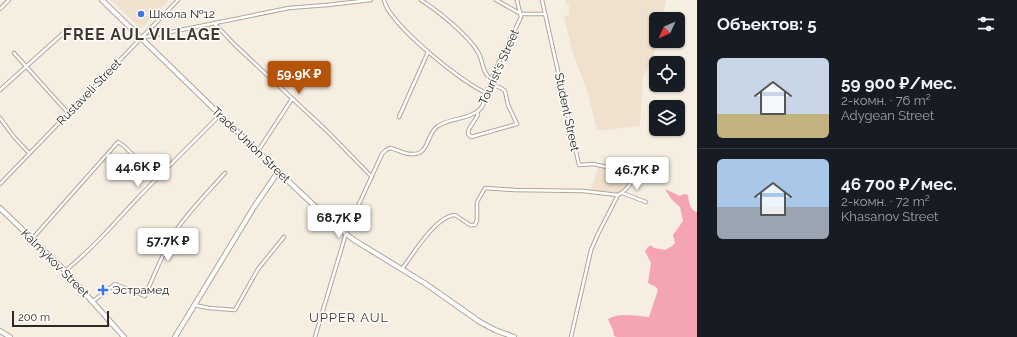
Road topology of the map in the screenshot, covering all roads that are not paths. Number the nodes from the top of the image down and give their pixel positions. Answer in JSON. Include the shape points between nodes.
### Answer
{"nodes":[{"id":1,"x":9,"y":0,"type":"edge"},
{"id":2,"x":102,"y":0,"type":"edge"},
{"id":3,"x":178,"y":0,"type":"edge"},
{"id":4,"x":366,"y":0,"type":"edge"},
{"id":5,"x":371,"y":0,"type":"edge"},
{"id":6,"x":384,"y":0,"type":"edge"},
{"id":7,"x":421,"y":0,"type":"edge"},
{"id":8,"x":496,"y":0,"type":"edge"},
{"id":9,"x":517,"y":0,"type":"edge"},
{"id":10,"x":542,"y":0,"type":"edge"},
{"id":11,"x":0,"y":9,"type":"edge"},
{"id":12,"x":522,"y":14,"type":"junction"},
{"id":13,"x":545,"y":14,"type":"junction"},
{"id":14,"x":214,"y":23,"type":"junction"},
{"id":15,"x":69,"y":28,"type":"dead end"},
{"id":16,"x":140,"y":38,"type":"junction"},
{"id":17,"x":14,"y":52,"type":"dead end"},
{"id":18,"x":428,"y":52,"type":"junction"},
{"id":19,"x":26,"y":66,"type":"junction"},
{"id":20,"x":491,"y":79,"type":"junction"},
{"id":21,"x":490,"y":84,"type":"junction"},
{"id":22,"x":0,"y":90,"type":"edge"},
{"id":23,"x":487,"y":93,"type":"junction"},
{"id":24,"x":292,"y":99,"type":"junction"},
{"id":25,"x":477,"y":112,"type":"junction"},
{"id":26,"x":69,"y":114,"type":"junction"},
{"id":27,"x":220,"y":115,"type":"junction"},
{"id":28,"x":399,"y":116,"type":"dead end"},
{"id":29,"x":0,"y":118,"type":"edge"},
{"id":30,"x":258,"y":152,"type":"junction"},
{"id":31,"x":29,"y":153,"type":"junction"},
{"id":32,"x":278,"y":172,"type":"junction"},
{"id":33,"x":225,"y":173,"type":"dead end"},
{"id":34,"x":160,"y":176,"type":"junction"},
{"id":35,"x":372,"y":177,"type":"junction"},
{"id":36,"x":0,"y":184,"type":"edge"},
{"id":37,"x":620,"y":194,"type":"junction"},
{"id":38,"x":646,"y":202,"type":"dead end"},
{"id":39,"x":0,"y":208,"type":"edge"},
{"id":40,"x":347,"y":234,"type":"junction"},
{"id":41,"x":284,"y":237,"type":"dead end"},
{"id":42,"x":32,"y":239,"type":"junction"},
{"id":43,"x":402,"y":269,"type":"junction"},
{"id":44,"x":65,"y":271,"type":"junction"},
{"id":45,"x":92,"y":302,"type":"junction"},
{"id":46,"x":194,"y":304,"type":"junction"},
{"id":47,"x":0,"y":331,"type":"edge"},
{"id":48,"x":10,"y":337,"type":"edge"},
{"id":49,"x":124,"y":337,"type":"edge"},
{"id":50,"x":175,"y":337,"type":"edge"},
{"id":51,"x":315,"y":337,"type":"edge"},
{"id":52,"x":514,"y":337,"type":"edge"},
{"id":53,"x":571,"y":337,"type":"edge"}],
"edges":[{"from":1,"to":11,"type":"street"},
{"from":2,"to":16,"type":"street","name":"Trade Union Street"},
{"from":3,"to":16,"type":"street","name":"Rustaveli Street"},
{"from":4,"to":5,"type":"street"},
{"from":4,"to":14,"type":"street","via":[[289,8]]},
{"from":6,"to":18,"type":"street","via":[[394,19]]},
{"from":7,"to":20,"type":"street","via":[[464,35],[478,52],[484,72]]},
{"from":8,"to":12,"type":"street"},
{"from":9,"to":12,"type":"street","name":"Tourist's Street"},
{"from":10,"to":13,"type":"street","name":"Student Street"},
{"from":12,"to":13,"type":"street"},
{"from":12,"to":20,"type":"street","name":"Tourist's Street"},
{"from":13,"to":37,"type":"street","name":"Student Street","via":[[578,165],[630,168],[631,182]]},
{"from":14,"to":16,"type":"street"},
{"from":14,"to":24,"type":"street"},
{"from":15,"to":19,"type":"street"},
{"from":16,"to":26,"type":"street","name":"Rustaveli Street"},
{"from":16,"to":27,"type":"street","name":"Trade Union Street"},
{"from":17,"to":19,"type":"street"},
{"from":18,"to":23,"type":"street","via":[[471,86]]},
{"from":18,"to":28,"type":"street"},
{"from":19,"to":22,"type":"street"},
{"from":19,"to":26,"type":"street"},
{"from":20,"to":21,"type":"street","name":"Tourist's Street"},
{"from":21,"to":23,"type":"street","name":"Tourist's Street"},
{"from":21,"to":25,"type":"street","via":[[505,91],[517,124],[471,137],[468,131],[478,115]]},
{"from":23,"to":25,"type":"street","name":"Tourist's Street","via":[[483,105]]},
{"from":24,"to":30,"type":"street"},
{"from":24,"to":35,"type":"street"},
{"from":25,"to":35,"type":"street","name":"Tourist's Street","via":[[438,126],[433,130],[424,149],[417,154],[388,148],[382,154]]},
{"from":26,"to":31,"type":"street","name":"Rustaveli Street"},
{"from":27,"to":30,"type":"street","name":"Trade Union Street"},
{"from":27,"to":34,"type":"street"},
{"from":29,"to":31,"type":"street"},
{"from":30,"to":32,"type":"street","name":"Trade Union Street"},
{"from":31,"to":36,"type":"street","name":"Rustaveli Street"},
{"from":32,"to":40,"type":"street","name":"Trade Union Street"},
{"from":32,"to":46,"type":"street"},
{"from":33,"to":45,"type":"street","via":[[178,228],[145,296],[115,284]]},
{"from":34,"to":42,"type":"street","via":[[118,142]]},
{"from":34,"to":44,"type":"street","via":[[99,242]]},
{"from":35,"to":40,"type":"street","name":"Tourist's Street"},
{"from":37,"to":38,"type":"street"},
{"from":37,"to":43,"type":"street","via":[[484,188],[477,202],[475,225],[470,225],[455,215],[443,219]]},
{"from":37,"to":53,"type":"street","via":[[591,250]]},
{"from":39,"to":42,"type":"street","name":"Kalmykov Street"},
{"from":40,"to":43,"type":"street","name":"Trade Union Street"},
{"from":40,"to":51,"type":"street","name":"Tourist's Street"},
{"from":41,"to":46,"type":"street","via":[[258,269],[235,310]]},
{"from":42,"to":44,"type":"street","name":"Kalmykov Street"},
{"from":43,"to":52,"type":"street","name":"Trade Union Street","via":[[484,324]]},
{"from":44,"to":45,"type":"street","name":"Kalmykov Street"},
{"from":45,"to":49,"type":"street","name":"Kalmykov Street"},
{"from":46,"to":50,"type":"street"},
{"from":47,"to":48,"type":"street"}]}
